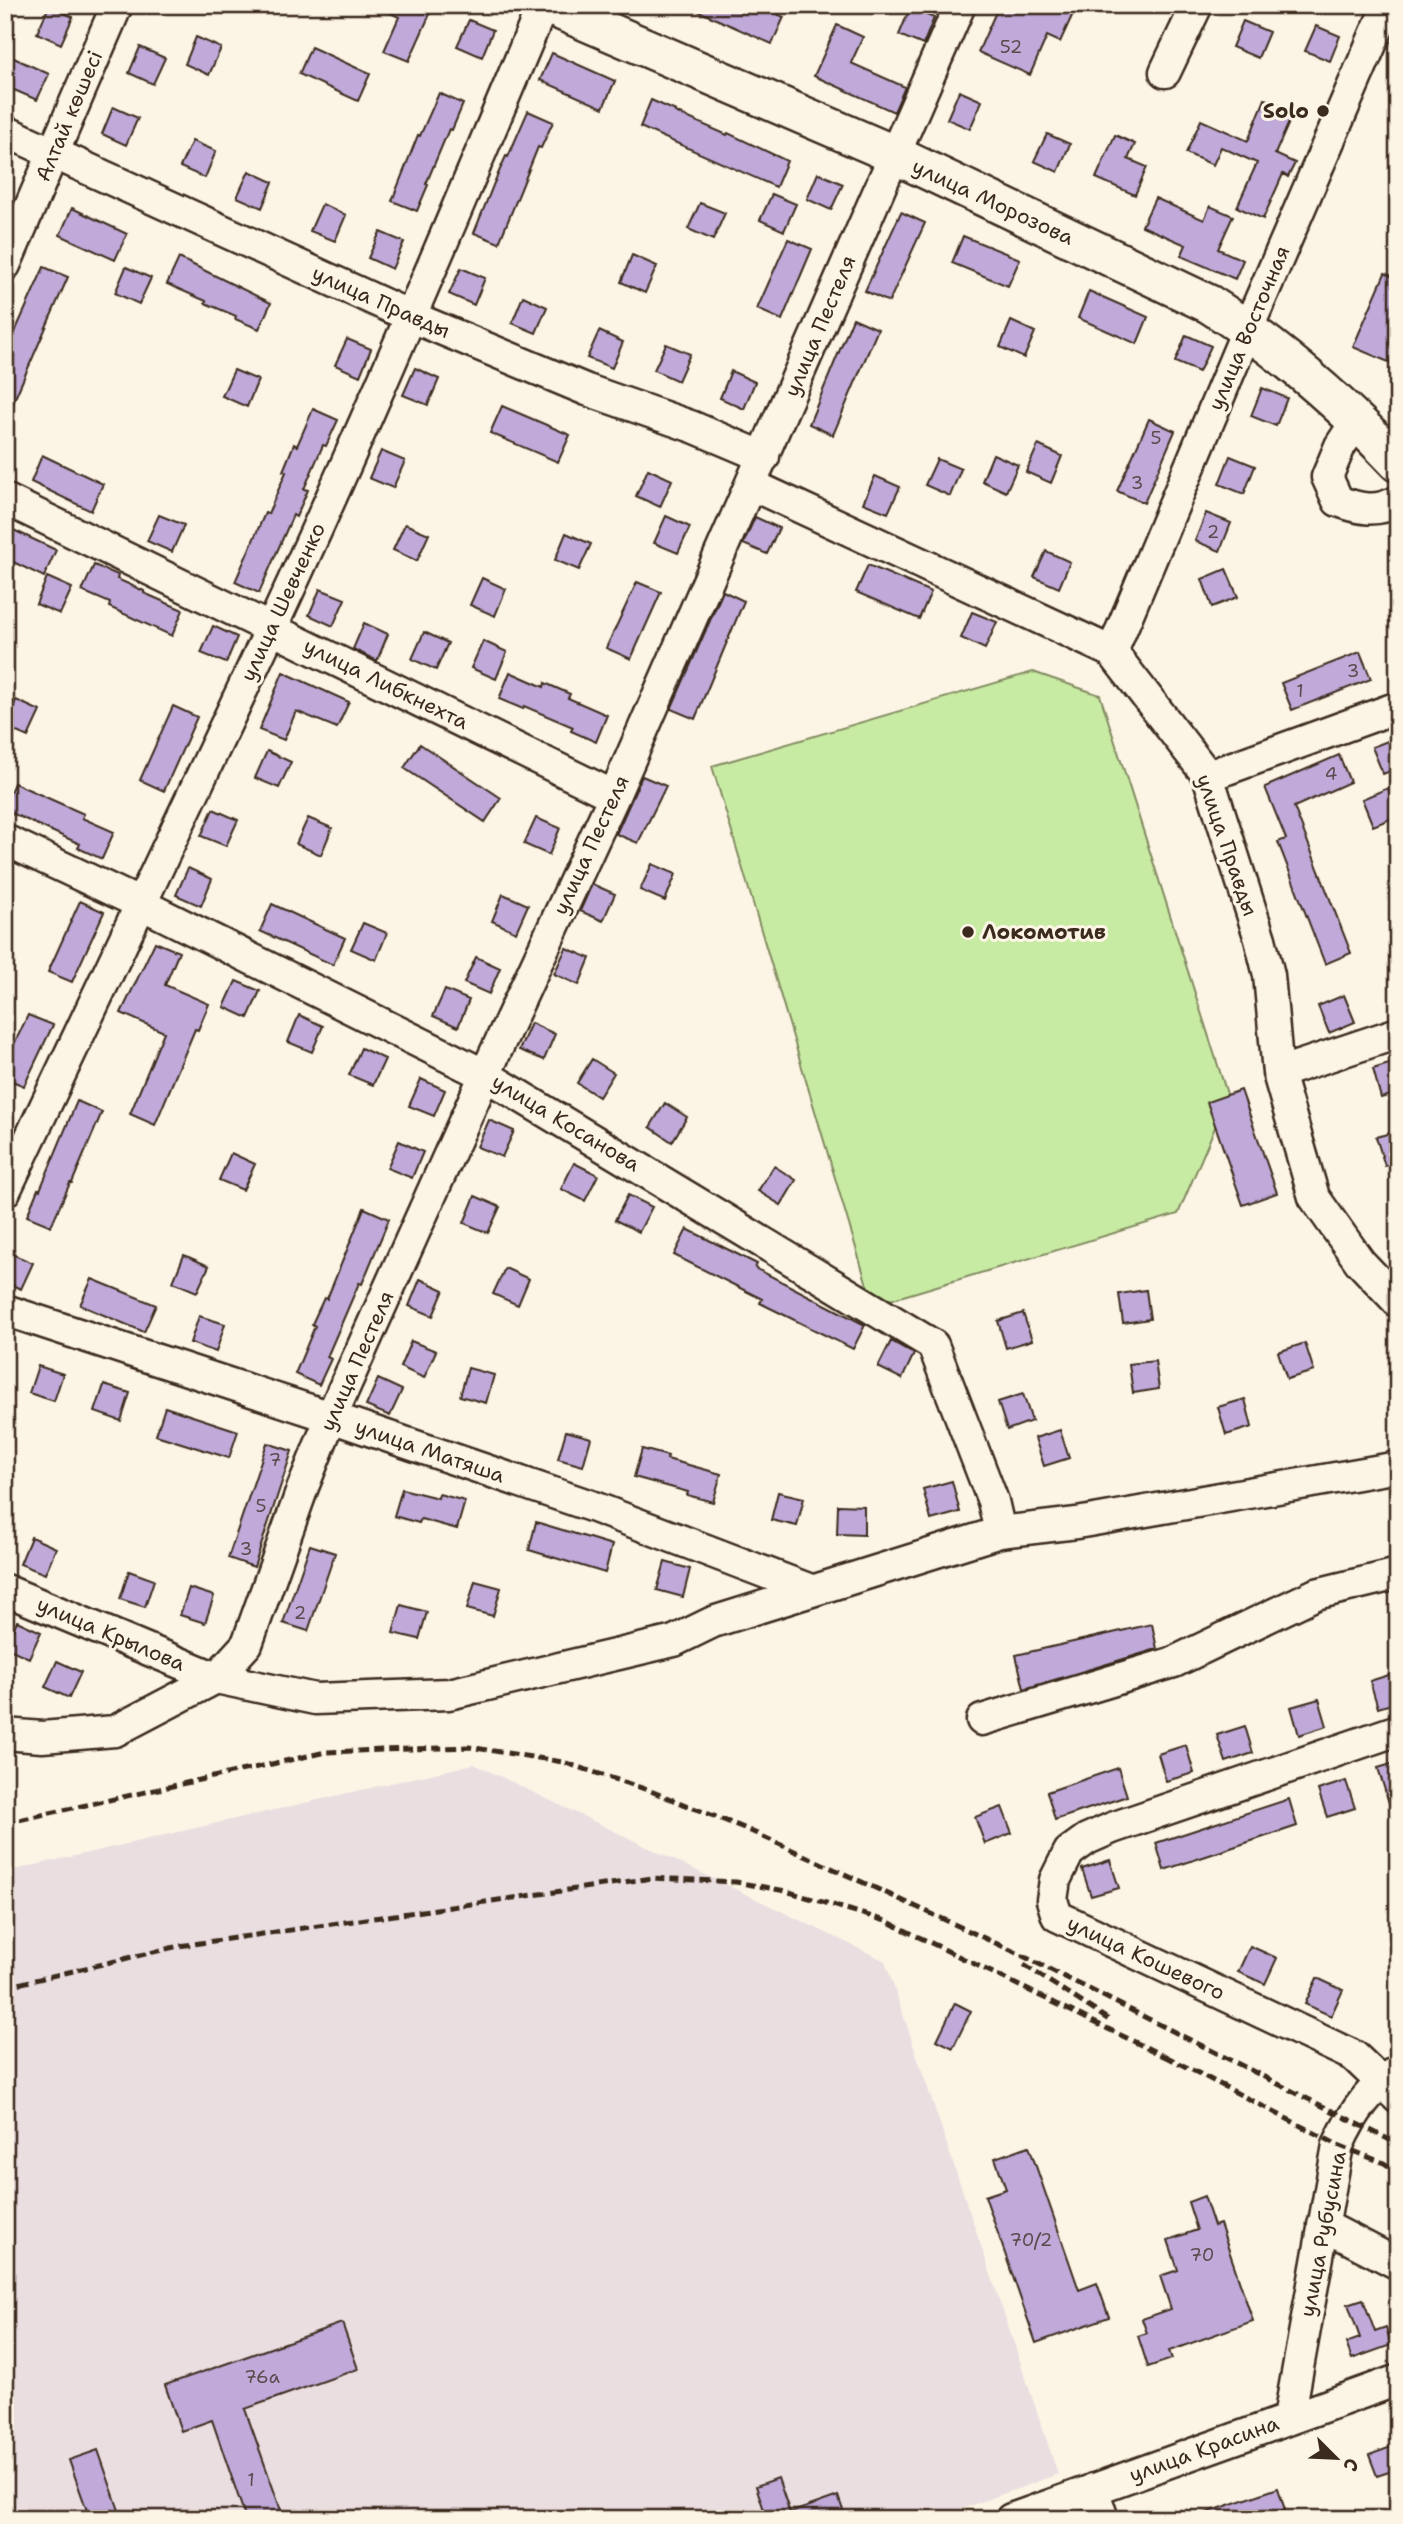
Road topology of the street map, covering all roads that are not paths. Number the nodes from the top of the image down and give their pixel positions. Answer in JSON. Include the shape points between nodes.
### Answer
{"nodes":[{"id":1,"x":117,"y":5,"type":"edge"},
{"id":2,"x":545,"y":5,"type":"edge"},
{"id":3,"x":960,"y":5,"type":"edge"},
{"id":4,"x":1197,"y":5,"type":"edge"},
{"id":5,"x":1379,"y":8,"type":"edge"},
{"id":6,"x":1165,"y":72,"type":"dead end"},
{"id":7,"x":5,"y":131,"type":"edge"},
{"id":8,"x":53,"y":153,"type":"junction"},
{"id":9,"x":893,"y":154,"type":"junction"},
{"id":10,"x":5,"y":265,"type":"edge"},
{"id":11,"x":412,"y":317,"type":"junction"},
{"id":12,"x":1248,"y":328,"type":"junction"},
{"id":13,"x":1357,"y":420,"type":"junction"},
{"id":14,"x":764,"y":457,"type":"junction"},
{"id":15,"x":1398,"y":463,"type":"edge"},
{"id":16,"x":752,"y":485,"type":"junction"},
{"id":17,"x":5,"y":499,"type":"edge"},
{"id":18,"x":1398,"y":501,"type":"edge"},
{"id":19,"x":271,"y":628,"type":"junction"},
{"id":20,"x":1112,"y":652,"type":"junction"},
{"id":21,"x":1398,"y":707,"type":"edge"},
{"id":22,"x":1208,"y":776,"type":"junction"},
{"id":23,"x":614,"y":796,"type":"junction"},
{"id":24,"x":5,"y":840,"type":"edge"},
{"id":25,"x":139,"y":904,"type":"junction"},
{"id":26,"x":1398,"y":1033,"type":"edge"},
{"id":27,"x":1278,"y":1073,"type":"junction"},
{"id":28,"x":485,"y":1075,"type":"junction"},
{"id":29,"x":5,"y":1191,"type":"edge"},
{"id":30,"x":1398,"y":1301,"type":"edge"},
{"id":31,"x":5,"y":1310,"type":"edge"},
{"id":32,"x":331,"y":1417,"type":"junction"},
{"id":33,"x":1398,"y":1467,"type":"edge"},
{"id":34,"x":1000,"y":1532,"type":"junction"},
{"id":35,"x":1398,"y":1574,"type":"edge"},
{"id":36,"x":5,"y":1590,"type":"edge"},
{"id":37,"x":811,"y":1590,"type":"junction"},
{"id":38,"x":216,"y":1678,"type":"junction"},
{"id":39,"x":982,"y":1720,"type":"dead end"},
{"id":40,"x":1398,"y":1730,"type":"edge"},
{"id":41,"x":5,"y":1734,"type":"edge"},
{"id":42,"x":1392,"y":2083,"type":"edge"},
{"id":43,"x":1323,"y":2225,"type":"junction"},
{"id":44,"x":1398,"y":2263,"type":"edge"},
{"id":45,"x":1398,"y":2380,"type":"edge"},
{"id":46,"x":1289,"y":2418,"type":"junction"},
{"id":47,"x":1093,"y":2489,"type":"junction"},
{"id":48,"x":1011,"y":2519,"type":"edge"},
{"id":49,"x":1103,"y":2519,"type":"edge"}],
"edges":[{"from":1,"to":8,"type":"street","name":"Алтай көшесі"},
{"from":2,"to":9,"type":"main road","name":"улица Морозова"},
{"from":2,"to":11,"type":"street","name":"улица Шевченко"},
{"from":3,"to":9,"type":"street","name":"улица Пестеля"},
{"from":4,"to":6,"type":"street"},
{"from":5,"to":12,"type":"street","name":"улица Восточная"},
{"from":7,"to":8,"type":"street","name":"улица Правды"},
{"from":8,"to":10,"type":"street","name":"Алтай көшесі"},
{"from":8,"to":11,"type":"street","name":"улица Правды"},
{"from":9,"to":12,"type":"main road","name":"улица Морозова","via":[[1209,304]]},
{"from":9,"to":14,"type":"street","name":"улица Пестеля"},
{"from":11,"to":14,"type":"street","name":"улица Правды"},
{"from":11,"to":19,"type":"street","name":"улица Шевченко"},
{"from":12,"to":13,"type":"main road","name":"улица Морозова"},
{"from":12,"to":20,"type":"street","name":"улица Восточная"},
{"from":13,"to":15,"type":"main road","name":"улица Морозова"},
{"from":13,"to":18,"type":"street","via":[[1327,477],[1338,501],[1363,510]]},
{"from":14,"to":16,"type":"street","name":"улица Пестеля"},
{"from":16,"to":20,"type":"street","name":"улица Правды"},
{"from":16,"to":23,"type":"street","name":"улица Пестеля"},
{"from":17,"to":19,"type":"street","name":"улица Либкнехта"},
{"from":19,"to":23,"type":"street","name":"улица Либкнехта"},
{"from":19,"to":25,"type":"street","name":"улица Шевченко"},
{"from":20,"to":22,"type":"street","name":"улица Правды"},
{"from":21,"to":22,"type":"street"},
{"from":22,"to":27,"type":"street","name":"улица Правды","via":[[1269,975]]},
{"from":23,"to":28,"type":"street","name":"улица Пестеля"},
{"from":24,"to":25,"type":"street","name":"улица Косанова"},
{"from":25,"to":28,"type":"street","name":"улица Косанова"},
{"from":25,"to":29,"type":"street","name":"улица Шевченко"},
{"from":26,"to":27,"type":"street"},
{"from":27,"to":30,"type":"street","name":"улица Правды","via":[[1314,1197],[1360,1262]]},
{"from":28,"to":32,"type":"street","name":"улица Пестеля"},
{"from":28,"to":34,"type":"street","name":"улица Косанова","via":[[933,1345],[993,1501]]},
{"from":31,"to":32,"type":"street","name":"улица Матяша"},
{"from":32,"to":37,"type":"street","name":"улица Матяша","via":[[591,1506]]},
{"from":32,"to":38,"type":"street","name":"улица Пестеля","via":[[247,1644]]},
{"from":33,"to":34,"type":"street","name":"улица Крылова","via":[[1077,1523]]},
{"from":34,"to":37,"type":"street","name":"улица Крылова"},
{"from":35,"to":39,"type":"street","via":[[1316,1594],[1174,1662]]},
{"from":36,"to":38,"type":"street","name":"улица Крылова"},
{"from":37,"to":38,"type":"street","name":"улица Крылова","via":[[713,1622],[674,1641],[449,1694],[315,1699]]},
{"from":38,"to":41,"type":"street","name":"улица Пестеля","via":[[116,1731],[42,1737]]},
{"from":40,"to":42,"type":"street","name":"улица Кошевого","via":[[1087,1839],[1069,1852],[1055,1880],[1052,1900],[1057,1916],[1317,2037]]},
{"from":42,"to":43,"type":"street","name":"улица Рубусина","via":[[1350,2120],[1338,2146]]},
{"from":43,"to":44,"type":"street"},
{"from":43,"to":46,"type":"street","name":"улица Рубусина"},
{"from":45,"to":46,"type":"street","name":"улица Красина"},
{"from":46,"to":47,"type":"street","name":"улица Красина"},
{"from":47,"to":48,"type":"street","name":"улица Красина"},
{"from":47,"to":49,"type":"street"}]}
